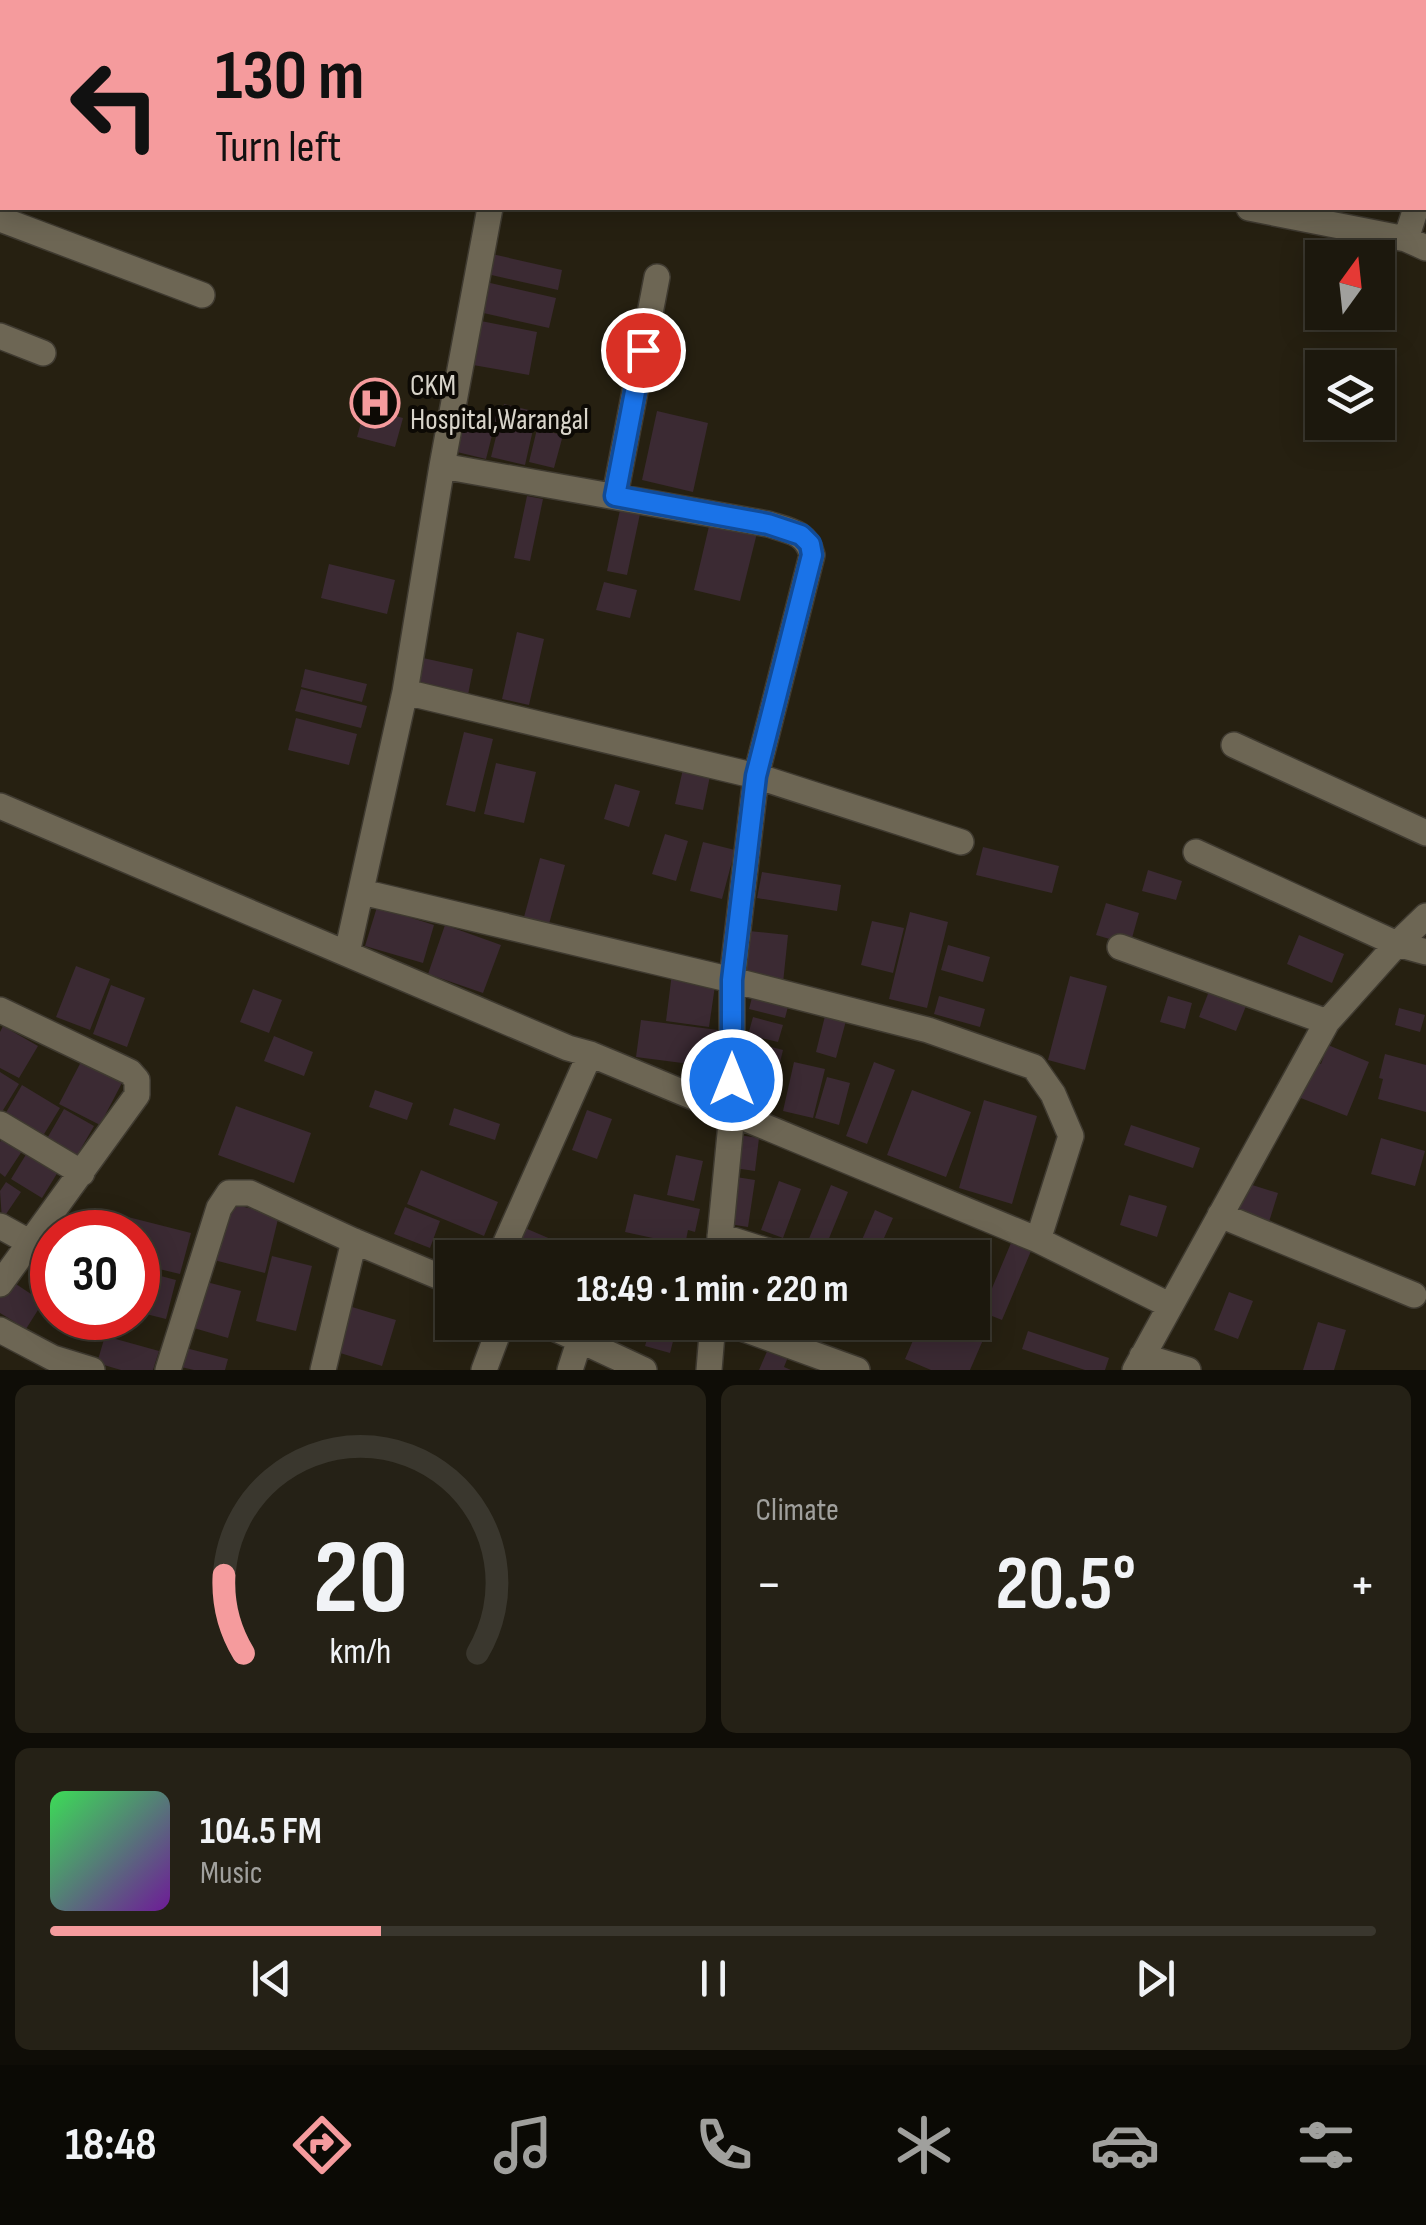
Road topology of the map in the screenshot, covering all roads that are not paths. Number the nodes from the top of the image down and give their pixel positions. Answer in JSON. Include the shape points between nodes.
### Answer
{"nodes":[{"id":1,"x":490,"y":210,"type":"edge"},
{"id":2,"x":1259,"y":210,"type":"edge"},
{"id":3,"x":1416,"y":210,"type":"edge"},
{"id":4,"x":0,"y":219,"type":"edge"},
{"id":5,"x":1416,"y":244,"type":"edge"},
{"id":6,"x":657,"y":278,"type":"dead end"},
{"id":7,"x":202,"y":295,"type":"dead end"},
{"id":8,"x":0,"y":336,"type":"edge"},
{"id":9,"x":43,"y":353,"type":"dead end"},
{"id":10,"x":442,"y":466,"type":"junction"},
{"id":11,"x":615,"y":496,"type":"junction"},
{"id":12,"x":405,"y":692,"type":"junction"},
{"id":13,"x":1234,"y":745,"type":"dead end"},
{"id":14,"x":756,"y":776,"type":"junction"},
{"id":15,"x":0,"y":806,"type":"edge"},
{"id":16,"x":1426,"y":833,"type":"edge"},
{"id":17,"x":961,"y":842,"type":"dead end"},
{"id":18,"x":1196,"y":852,"type":"dead end"},
{"id":19,"x":362,"y":892,"type":"junction"},
{"id":20,"x":1426,"y":916,"type":"edge"},
{"id":21,"x":1397,"y":944,"type":"junction"},
{"id":22,"x":1120,"y":948,"type":"dead end"},
{"id":23,"x":1426,"y":952,"type":"edge"},
{"id":24,"x":347,"y":953,"type":"junction"},
{"id":25,"x":732,"y":980,"type":"junction"},
{"id":26,"x":0,"y":1010,"type":"edge"},
{"id":27,"x":1328,"y":1022,"type":"junction"},
{"id":28,"x":590,"y":1054,"type":"junction"},
{"id":29,"x":732,"y":1112,"type":"junction"},
{"id":30,"x":0,"y":1124,"type":"edge"},
{"id":31,"x":82,"y":1173,"type":"junction"},
{"id":32,"x":1220,"y":1215,"type":"junction"},
{"id":33,"x":0,"y":1226,"type":"edge"},
{"id":34,"x":507,"y":1240,"type":"edge"},
{"id":35,"x":720,"y":1240,"type":"edge"},
{"id":36,"x":1038,"y":1240,"type":"junction"},
{"id":37,"x":354,"y":1241,"type":"junction"},
{"id":38,"x":29,"y":1242,"type":"junction"},
{"id":39,"x":435,"y":1275,"type":"edge"},
{"id":40,"x":0,"y":1284,"type":"edge"},
{"id":41,"x":1414,"y":1296,"type":"dead end"},
{"id":42,"x":1169,"y":1304,"type":"junction"},
{"id":43,"x":0,"y":1330,"type":"edge"},
{"id":44,"x":495,"y":1340,"type":"edge"},
{"id":45,"x":575,"y":1340,"type":"edge"},
{"id":46,"x":710,"y":1340,"type":"edge"},
{"id":47,"x":774,"y":1340,"type":"edge"},
{"id":48,"x":579,"y":1342,"type":"junction"},
{"id":49,"x":1139,"y":1363,"type":"edge"},
{"id":50,"x":92,"y":1370,"type":"edge"},
{"id":51,"x":168,"y":1370,"type":"edge"},
{"id":52,"x":323,"y":1370,"type":"edge"},
{"id":53,"x":484,"y":1370,"type":"edge"},
{"id":54,"x":570,"y":1370,"type":"edge"},
{"id":55,"x":644,"y":1370,"type":"edge"},
{"id":56,"x":708,"y":1370,"type":"edge"},
{"id":57,"x":857,"y":1370,"type":"edge"},
{"id":58,"x":1188,"y":1370,"type":"edge"}],
"edges":[{"from":1,"to":10,"type":"street"},
{"from":2,"to":5,"type":"street"},
{"from":3,"to":5,"type":"street"},
{"from":4,"to":7,"type":"street"},
{"from":6,"to":11,"type":"street"},
{"from":8,"to":9,"type":"street"},
{"from":10,"to":11,"type":"street"},
{"from":10,"to":12,"type":"street"},
{"from":11,"to":14,"type":"street","via":[[768,524],[810,544]]},
{"from":12,"to":14,"type":"street"},
{"from":12,"to":19,"type":"street"},
{"from":13,"to":16,"type":"street"},
{"from":14,"to":17,"type":"street"},
{"from":14,"to":25,"type":"street"},
{"from":15,"to":24,"type":"street"},
{"from":18,"to":21,"type":"street"},
{"from":19,"to":24,"type":"street"},
{"from":19,"to":25,"type":"street"},
{"from":20,"to":21,"type":"street"},
{"from":21,"to":23,"type":"street"},
{"from":21,"to":27,"type":"street"},
{"from":22,"to":27,"type":"street"},
{"from":24,"to":28,"type":"street"},
{"from":25,"to":29,"type":"street"},
{"from":25,"to":36,"type":"street","via":[[928,1030],[1034,1068],[1070,1136]]},
{"from":26,"to":31,"type":"street","via":[[137,1080],[137,1094]]},
{"from":27,"to":32,"type":"street"},
{"from":28,"to":29,"type":"street"},
{"from":28,"to":34,"type":"street"},
{"from":29,"to":35,"type":"street"},
{"from":29,"to":36,"type":"street"},
{"from":30,"to":31,"type":"street"},
{"from":31,"to":38,"type":"street"},
{"from":32,"to":41,"type":"street"},
{"from":32,"to":42,"type":"street"},
{"from":33,"to":38,"type":"street"},
{"from":36,"to":42,"type":"street"},
{"from":37,"to":39,"type":"street"},
{"from":37,"to":51,"type":"street","via":[[250,1193],[229,1193]]},
{"from":37,"to":52,"type":"street"},
{"from":38,"to":40,"type":"street"},
{"from":42,"to":49,"type":"street"},
{"from":43,"to":50,"type":"street"},
{"from":44,"to":53,"type":"street"},
{"from":45,"to":48,"type":"street"},
{"from":46,"to":56,"type":"street"},
{"from":47,"to":57,"type":"street"},
{"from":48,"to":54,"type":"street"},
{"from":48,"to":55,"type":"street"},
{"from":49,"to":58,"type":"street"}]}
